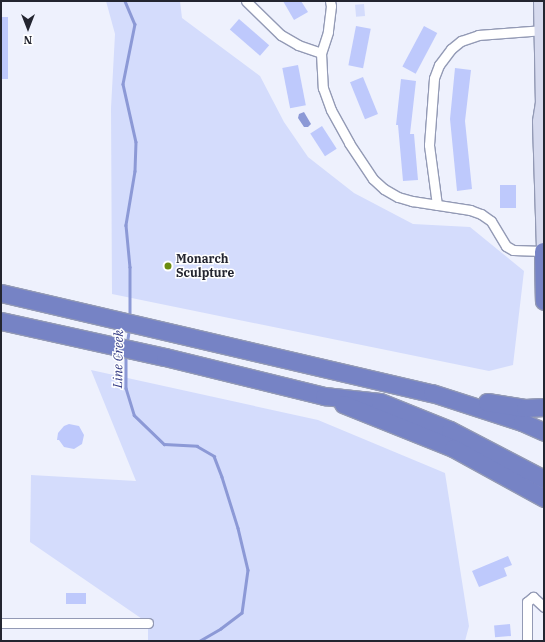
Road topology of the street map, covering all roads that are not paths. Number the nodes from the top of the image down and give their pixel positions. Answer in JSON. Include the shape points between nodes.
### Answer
{"nodes":[{"id":1,"x":246,"y":1,"type":"edge"},
{"id":2,"x":330,"y":1,"type":"edge"},
{"id":3,"x":540,"y":1,"type":"edge"},
{"id":4,"x":542,"y":30,"type":"edge"},
{"id":5,"x":321,"y":53,"type":"junction"},
{"id":6,"x":543,"y":105,"type":"edge"},
{"id":7,"x":437,"y":205,"type":"junction"},
{"id":8,"x":543,"y":251,"type":"junction"},
{"id":9,"x":1,"y":293,"type":"edge"},
{"id":10,"x":544,"y":301,"type":"edge"},
{"id":11,"x":1,"y":321,"type":"edge"},
{"id":12,"x":432,"y":394,"type":"junction"},
{"id":13,"x":324,"y":396,"type":"junction"},
{"id":14,"x":544,"y":407,"type":"edge"},
{"id":15,"x":544,"y":432,"type":"edge"},
{"id":16,"x":544,"y":479,"type":"edge"},
{"id":17,"x":544,"y":498,"type":"edge"},
{"id":18,"x":544,"y":606,"type":"edge"},
{"id":19,"x":1,"y":623,"type":"edge"},
{"id":20,"x":148,"y":623,"type":"dead end"},
{"id":21,"x":527,"y":641,"type":"edge"}],
"edges":[{"from":1,"to":5,"type":"street","via":[[281,35],[298,45]]},
{"from":2,"to":5,"type":"street","via":[[328,32]]},
{"from":3,"to":4,"type":"main road"},
{"from":4,"to":6,"type":"main road"},
{"from":4,"to":7,"type":"street","via":[[478,35],[461,41],[439,65],[434,78],[429,145]]},
{"from":5,"to":7,"type":"street","via":[[323,88],[331,110],[373,179],[398,197]]},
{"from":6,"to":8,"type":"main road","via":[[539,121]]},
{"from":7,"to":8,"type":"street","via":[[481,214],[491,221],[506,246],[513,250]]},
{"from":8,"to":10,"type":"highway"},
{"from":9,"to":12,"type":"highway"},
{"from":11,"to":13,"type":"highway","via":[[165,357]]},
{"from":12,"to":14,"type":"highway","via":[[525,408]]},
{"from":12,"to":15,"type":"highway","via":[[522,422]]},
{"from":13,"to":16,"type":"highway","via":[[380,402],[450,430]]},
{"from":13,"to":17,"type":"highway","via":[[453,448]]},
{"from":18,"to":21,"type":"street","via":[[533,597],[527,602]]},
{"from":19,"to":20,"type":"street"}]}
